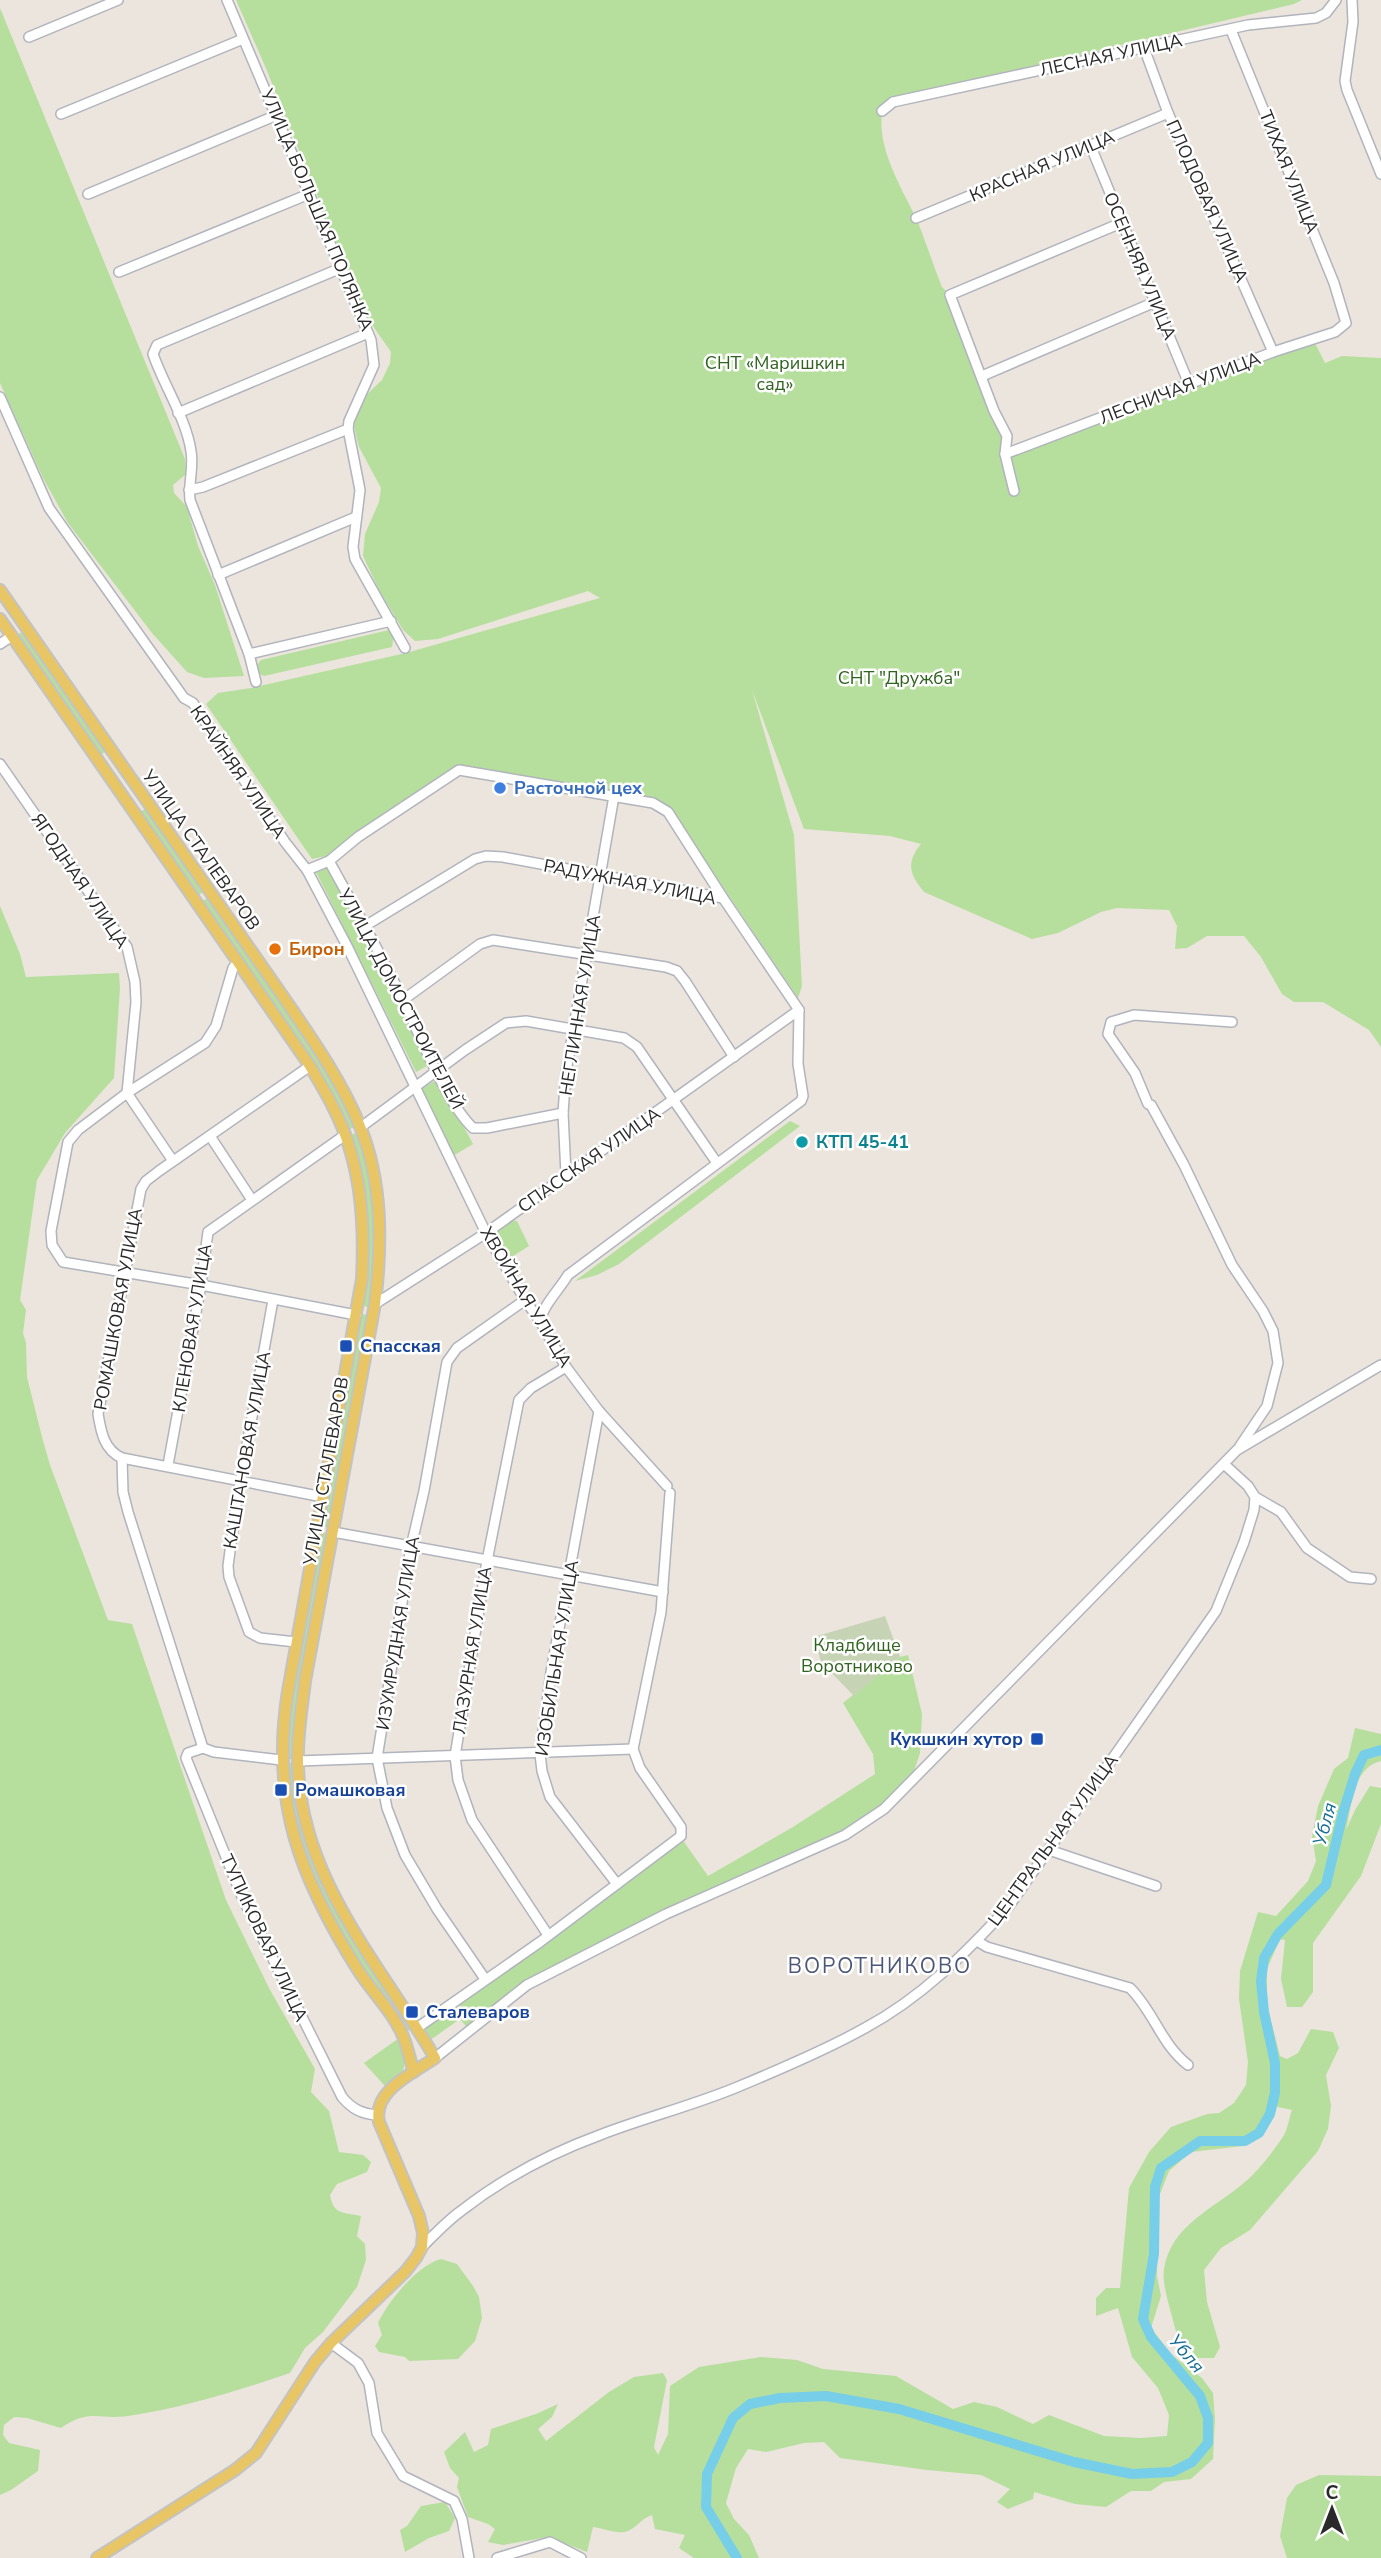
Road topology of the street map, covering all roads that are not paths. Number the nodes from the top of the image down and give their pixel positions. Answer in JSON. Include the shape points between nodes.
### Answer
{"nodes":[{"id":1,"x":118,"y":0,"type":"edge"},
{"id":2,"x":227,"y":0,"type":"edge"},
{"id":3,"x":1336,"y":0,"type":"edge"},
{"id":4,"x":1352,"y":0,"type":"edge"},
{"id":5,"x":1231,"y":30,"type":"junction"},
{"id":6,"x":29,"y":37,"type":"dead end"},
{"id":7,"x":243,"y":38,"type":"junction"},
{"id":8,"x":1144,"y":48,"type":"junction"},
{"id":9,"x":882,"y":111,"type":"dead end"},
{"id":10,"x":1168,"y":113,"type":"junction"},
{"id":11,"x":61,"y":114,"type":"dead end"},
{"id":12,"x":277,"y":115,"type":"junction"},
{"id":13,"x":1091,"y":147,"type":"junction"},
{"id":14,"x":1381,"y":174,"type":"edge"},
{"id":15,"x":88,"y":194,"type":"dead end"},
{"id":16,"x":309,"y":194,"type":"junction"},
{"id":17,"x":916,"y":218,"type":"dead end"},
{"id":18,"x":1121,"y":223,"type":"junction"},
{"id":19,"x":341,"y":268,"type":"junction"},
{"id":20,"x":118,"y":272,"type":"dead end"},
{"id":21,"x":1155,"y":302,"type":"junction"},
{"id":22,"x":1345,"y":316,"type":"joint"},
{"id":23,"x":368,"y":333,"type":"junction"},
{"id":24,"x":1273,"y":352,"type":"junction"},
{"id":25,"x":982,"y":376,"type":"junction"},
{"id":26,"x":1189,"y":384,"type":"junction"},
{"id":27,"x":1,"y":401,"type":"edge"},
{"id":28,"x":178,"y":412,"type":"junction"},
{"id":29,"x":348,"y":429,"type":"junction"},
{"id":30,"x":1005,"y":454,"type":"junction"},
{"id":31,"x":189,"y":490,"type":"junction"},
{"id":32,"x":1014,"y":491,"type":"dead end"},
{"id":33,"x":356,"y":517,"type":"junction"},
{"id":34,"x":219,"y":575,"type":"junction"},
{"id":35,"x":0,"y":590,"type":"edge"},
{"id":36,"x":0,"y":619,"type":"edge"},
{"id":37,"x":391,"y":621,"type":"junction"},
{"id":38,"x":25,"y":626,"type":"junction"},
{"id":39,"x":12,"y":636,"type":"junction"},
{"id":40,"x":0,"y":644,"type":"edge"},
{"id":41,"x":405,"y":648,"type":"dead end"},
{"id":42,"x":249,"y":654,"type":"junction"},
{"id":43,"x":256,"y":682,"type":"dead end"},
{"id":44,"x":0,"y":764,"type":"edge"},
{"id":45,"x":614,"y":796,"type":"junction"},
{"id":46,"x":148,"y":805,"type":"junction"},
{"id":47,"x":135,"y":814,"type":"junction"},
{"id":48,"x":329,"y":861,"type":"junction"},
{"id":49,"x":307,"y":870,"type":"junction"},
{"id":50,"x":602,"y":874,"type":"junction"},
{"id":51,"x":209,"y":892,"type":"junction"},
{"id":52,"x":723,"y":898,"type":"junction"},
{"id":53,"x":196,"y":901,"type":"junction"},
{"id":54,"x":365,"y":926,"type":"junction"},
{"id":55,"x":587,"y":955,"type":"junction"},
{"id":56,"x":238,"y":962,"type":"junction"},
{"id":57,"x":403,"y":1000,"type":"junction"},
{"id":58,"x":799,"y":1010,"type":"junction"},
{"id":59,"x":1232,"y":1022,"type":"dead end"},
{"id":60,"x":574,"y":1030,"type":"junction"},
{"id":61,"x":734,"y":1057,"type":"junction"},
{"id":62,"x":310,"y":1066,"type":"junction"},
{"id":63,"x":437,"y":1070,"type":"junction"},
{"id":64,"x":416,"y":1087,"type":"junction"},
{"id":65,"x":127,"y":1093,"type":"junction"},
{"id":66,"x":675,"y":1100,"type":"junction"},
{"id":67,"x":563,"y":1113,"type":"junction"},
{"id":68,"x":360,"y":1127,"type":"junction"},
{"id":69,"x":345,"y":1135,"type":"junction"},
{"id":70,"x":210,"y":1136,"type":"junction"},
{"id":71,"x":173,"y":1161,"type":"junction"},
{"id":72,"x":718,"y":1163,"type":"junction"},
{"id":73,"x":566,"y":1174,"type":"junction"},
{"id":74,"x":252,"y":1200,"type":"junction"},
{"id":75,"x":486,"y":1233,"type":"junction"},
{"id":76,"x":125,"y":1272,"type":"junction"},
{"id":77,"x":201,"y":1285,"type":"junction"},
{"id":78,"x":273,"y":1300,"type":"junction"},
{"id":79,"x":525,"y":1300,"type":"junction"},
{"id":80,"x":374,"y":1308,"type":"junction"},
{"id":81,"x":357,"y":1312,"type":"junction"},
{"id":82,"x":540,"y":1321,"type":"junction"},
{"id":83,"x":1381,"y":1365,"type":"edge"},
{"id":84,"x":566,"y":1367,"type":"junction"},
{"id":85,"x":599,"y":1411,"type":"junction"},
{"id":86,"x":1237,"y":1450,"type":"junction"},
{"id":87,"x":122,"y":1458,"type":"junction"},
{"id":88,"x":1224,"y":1464,"type":"junction"},
{"id":89,"x":168,"y":1465,"type":"junction"},
{"id":90,"x":242,"y":1481,"type":"junction"},
{"id":91,"x":323,"y":1497,"type":"junction"},
{"id":92,"x":1255,"y":1497,"type":"junction"},
{"id":93,"x":318,"y":1529,"type":"junction"},
{"id":94,"x":333,"y":1532,"type":"junction"},
{"id":95,"x":411,"y":1547,"type":"junction"},
{"id":96,"x":487,"y":1561,"type":"junction"},
{"id":97,"x":569,"y":1575,"type":"junction"},
{"id":98,"x":1371,"y":1578,"type":"dead end"},
{"id":99,"x":663,"y":1592,"type":"junction"},
{"id":100,"x":296,"y":1642,"type":"junction"},
{"id":101,"x":203,"y":1748,"type":"junction"},
{"id":102,"x":633,"y":1749,"type":"junction"},
{"id":103,"x":540,"y":1754,"type":"junction"},
{"id":104,"x":455,"y":1756,"type":"junction"},
{"id":105,"x":377,"y":1758,"type":"junction"},
{"id":106,"x":281,"y":1760,"type":"junction"},
{"id":107,"x":298,"y":1760,"type":"junction"},
{"id":108,"x":1049,"y":1850,"type":"junction"},
{"id":109,"x":617,"y":1884,"type":"junction"},
{"id":110,"x":1156,"y":1886,"type":"dead end"},
{"id":111,"x":548,"y":1935,"type":"junction"},
{"id":112,"x":977,"y":1941,"type":"junction"},
{"id":113,"x":485,"y":1979,"type":"junction"},
{"id":114,"x":416,"y":2028,"type":"junction"},
{"id":115,"x":403,"y":2036,"type":"junction"},
{"id":116,"x":427,"y":2046,"type":"junction"},
{"id":117,"x":409,"y":2057,"type":"junction"},
{"id":118,"x":435,"y":2058,"type":"junction"},
{"id":119,"x":1188,"y":2065,"type":"dead end"},
{"id":120,"x":414,"y":2073,"type":"junction"},
{"id":121,"x":377,"y":2115,"type":"junction"},
{"id":122,"x":422,"y":2247,"type":"junction"},
{"id":123,"x":331,"y":2343,"type":"junction"},
{"id":124,"x":97,"y":2558,"type":"edge"},
{"id":125,"x":469,"y":2558,"type":"edge"},
{"id":126,"x":497,"y":2558,"type":"edge"},
{"id":127,"x":581,"y":2558,"type":"edge"}],
"edges":[{"from":1,"to":6,"type":"street"},
{"from":2,"to":7,"type":"street","name":"УЛИЦА БОЛЬШАЯ ПОЛЯНКА"},
{"from":3,"to":5,"type":"street","name":"ЛЕСНАЯ УЛИЦА","via":[[1316,18]]},
{"from":4,"to":14,"type":"street","via":[[1345,81]]},
{"from":5,"to":8,"type":"street","name":"ЛЕСНАЯ УЛИЦА"},
{"from":5,"to":22,"type":"street","name":"ТИХАЯ УЛИЦА"},
{"from":7,"to":11,"type":"street"},
{"from":7,"to":12,"type":"street","name":"УЛИЦА БОЛЬШАЯ ПОЛЯНКА"},
{"from":8,"to":9,"type":"street","name":"ЛЕСНАЯ УЛИЦА","via":[[893,103]]},
{"from":8,"to":10,"type":"street","name":"ПЛОДОВАЯ УЛИЦА"},
{"from":10,"to":13,"type":"street","name":"КРАСНАЯ УЛИЦА"},
{"from":10,"to":24,"type":"street","name":"ПЛОДОВАЯ УЛИЦА"},
{"from":12,"to":15,"type":"street"},
{"from":12,"to":16,"type":"street","name":"УЛИЦА БОЛЬШАЯ ПОЛЯНКА"},
{"from":13,"to":17,"type":"street","name":"КРАСНАЯ УЛИЦА"},
{"from":13,"to":18,"type":"street","name":"ОСЕННЯЯ УЛИЦА"},
{"from":16,"to":19,"type":"street","name":"УЛИЦА БОЛЬШАЯ ПОЛЯНКА"},
{"from":16,"to":20,"type":"street"},
{"from":18,"to":21,"type":"street","name":"ОСЕННЯЯ УЛИЦА"},
{"from":18,"to":25,"type":"street","via":[[950,295]]},
{"from":19,"to":23,"type":"street","name":"УЛИЦА БОЛЬШАЯ ПОЛЯНКА"},
{"from":19,"to":28,"type":"street","via":[[157,345],[153,354]]},
{"from":21,"to":25,"type":"street"},
{"from":21,"to":26,"type":"street","name":"ОСЕННЯЯ УЛИЦА"},
{"from":22,"to":24,"type":"street","name":"ЛЕСНИЧАЯ УЛИЦА","via":[[1346,323],[1335,332]]},
{"from":23,"to":28,"type":"street"},
{"from":23,"to":29,"type":"street","name":"УЛИЦА БОЛЬШАЯ ПОЛЯНКА","via":[[374,365]]},
{"from":24,"to":26,"type":"street","name":"ЛЕСНИЧАЯ УЛИЦА"},
{"from":25,"to":30,"type":"street","via":[[1007,436]]},
{"from":26,"to":30,"type":"street","name":"ЛЕСНИЧАЯ УЛИЦА"},
{"from":27,"to":49,"type":"street","name":"КРАЙНЯЯ УЛИЦА","via":[[48,508],[184,698],[193,703]]},
{"from":28,"to":31,"type":"street","via":[[191,447]]},
{"from":29,"to":31,"type":"street"},
{"from":29,"to":33,"type":"street","via":[[360,490]]},
{"from":30,"to":32,"type":"street"},
{"from":31,"to":34,"type":"street"},
{"from":33,"to":34,"type":"street"},
{"from":33,"to":37,"type":"street","via":[[355,559]]},
{"from":34,"to":42,"type":"street"},
{"from":35,"to":38,"type":"main road","name":"УЛИЦА СТАЛЕВАРОВ"},
{"from":36,"to":39,"type":"main road","name":"УЛИЦА СТАЛЕВАРОВ"},
{"from":37,"to":41,"type":"street"},
{"from":37,"to":42,"type":"street"},
{"from":38,"to":39,"type":"main road"},
{"from":38,"to":46,"type":"main road","name":"УЛИЦА СТАЛЕВАРОВ"},
{"from":39,"to":40,"type":"street"},
{"from":39,"to":47,"type":"main road","name":"УЛИЦА СТАЛЕВАРОВ"},
{"from":42,"to":43,"type":"street"},
{"from":44,"to":65,"type":"street","name":"ЯГОДНАЯ УЛИЦА","via":[[131,957],[136,1002]]},
{"from":45,"to":48,"type":"street","via":[[459,770]]},
{"from":45,"to":50,"type":"street","name":"НЕГЛИННАЯ УЛИЦА"},
{"from":45,"to":52,"type":"street","via":[[653,803],[668,812]]},
{"from":46,"to":47,"type":"main road"},
{"from":46,"to":51,"type":"main road","name":"УЛИЦА СТАЛЕВАРОВ"},
{"from":47,"to":53,"type":"main road","name":"УЛИЦА СТАЛЕВАРОВ"},
{"from":48,"to":49,"type":"street"},
{"from":48,"to":54,"type":"street","name":"УЛИЦА ДОМОСТРОИТЕЛЕЙ"},
{"from":49,"to":64,"type":"street","name":"КРАЙНЯЯ УЛИЦА"},
{"from":50,"to":52,"type":"street","name":"РАДУЖНАЯ УЛИЦА"},
{"from":50,"to":54,"type":"street","name":"РАДУЖНАЯ УЛИЦА","via":[[486,856]]},
{"from":50,"to":55,"type":"street","name":"НЕГЛИННАЯ УЛИЦА"},
{"from":51,"to":53,"type":"main road"},
{"from":51,"to":68,"type":"main road","name":"УЛИЦА СТАЛЕВАРОВ","via":[[324,1057]]},
{"from":52,"to":58,"type":"street","name":"РАДУЖНАЯ УЛИЦА"},
{"from":53,"to":56,"type":"main road","name":"УЛИЦА СТАЛЕВАРОВ"},
{"from":54,"to":57,"type":"street","name":"УЛИЦА ДОМОСТРОИТЕЛЕЙ"},
{"from":55,"to":57,"type":"street","via":[[493,940],[480,944]]},
{"from":55,"to":60,"type":"street","name":"НЕГЛИННАЯ УЛИЦА"},
{"from":55,"to":61,"type":"street","via":[[677,971]]},
{"from":56,"to":62,"type":"main road","name":"УЛИЦА СТАЛЕВАРОВ"},
{"from":56,"to":65,"type":"street","via":[[213,1034]]},
{"from":57,"to":63,"type":"street","name":"УЛИЦА ДОМОСТРОИТЕЛЕЙ"},
{"from":58,"to":61,"type":"street","name":"СПАССКАЯ УЛИЦА"},
{"from":58,"to":72,"type":"street","via":[[801,1101]]},
{"from":59,"to":86,"type":"street","via":[[1134,1015],[1111,1022],[1108,1034],[1135,1073],[1232,1265],[1273,1331],[1278,1363],[1267,1406]]},
{"from":60,"to":63,"type":"street","via":[[516,1020]]},
{"from":60,"to":66,"type":"street","via":[[624,1038],[637,1047]]},
{"from":60,"to":67,"type":"street","name":"НЕГЛИННАЯ УЛИЦА"},
{"from":61,"to":66,"type":"street","name":"СПАССКАЯ УЛИЦА"},
{"from":62,"to":69,"type":"main road","name":"УЛИЦА СТАЛЕВАРОВ"},
{"from":62,"to":70,"type":"street","name":"РОМАШКОВАЯ УЛИЦА"},
{"from":63,"to":64,"type":"street"},
{"from":63,"to":67,"type":"street","name":"УЛИЦА ДОМОСТРОИТЕЛЕЙ","via":[[473,1128]]},
{"from":64,"to":68,"type":"street"},
{"from":64,"to":75,"type":"street","name":"ХВОЙНАЯ УЛИЦА"},
{"from":65,"to":71,"type":"street"},
{"from":65,"to":76,"type":"street","via":[[68,1142],[51,1231],[52,1245],[63,1262]]},
{"from":66,"to":72,"type":"street"},
{"from":66,"to":73,"type":"street","name":"СПАССКАЯ УЛИЦА"},
{"from":67,"to":73,"type":"street","name":"НЕГЛИННАЯ УЛИЦА"},
{"from":68,"to":69,"type":"main road"},
{"from":68,"to":80,"type":"main road","name":"УЛИЦА СТАЛЕВАРОВ","via":[[378,1199],[380,1246]]},
{"from":69,"to":74,"type":"street","name":"КЛЕНОВАЯ УЛИЦА"},
{"from":69,"to":81,"type":"main road","name":"УЛИЦА СТАЛЕВАРОВ","via":[[363,1212]]},
{"from":70,"to":71,"type":"street","name":"РОМАШКОВАЯ УЛИЦА"},
{"from":70,"to":74,"type":"street"},
{"from":71,"to":76,"type":"street","name":"РОМАШКОВАЯ УЛИЦА","via":[[141,1189]]},
{"from":72,"to":82,"type":"street","via":[[568,1275],[542,1310]]},
{"from":73,"to":75,"type":"street","name":"СПАССКАЯ УЛИЦА"},
{"from":74,"to":77,"type":"street","name":"КЛЕНОВАЯ УЛИЦА","via":[[208,1232]]},
{"from":75,"to":79,"type":"street","name":"ХВОЙНАЯ УЛИЦА"},
{"from":75,"to":80,"type":"street","name":"СПАССКАЯ УЛИЦА"},
{"from":76,"to":77,"type":"street"},
{"from":76,"to":87,"type":"street","name":"РОМАШКОВАЯ УЛИЦА","via":[[98,1414],[106,1444]]},
{"from":77,"to":78,"type":"street"},
{"from":77,"to":89,"type":"street","name":"КЛЕНОВАЯ УЛИЦА"},
{"from":78,"to":81,"type":"street"},
{"from":78,"to":90,"type":"street","name":"КАШТАНОВАЯ УЛИЦА"},
{"from":79,"to":82,"type":"street","name":"ХВОЙНАЯ УЛИЦА"},
{"from":79,"to":95,"type":"street","name":"ИЗУМРУДНАЯ УЛИЦА","via":[[457,1348],[447,1362]]},
{"from":80,"to":81,"type":"main road"},
{"from":80,"to":94,"type":"main road","name":"УЛИЦА СТАЛЕВАРОВ"},
{"from":81,"to":91,"type":"main road","name":"УЛИЦА СТАЛЕВАРОВ"},
{"from":82,"to":84,"type":"street","name":"ХВОЙНАЯ УЛИЦА"},
{"from":83,"to":86,"type":"street"},
{"from":84,"to":85,"type":"street","name":"ХВОЙНАЯ УЛИЦА"},
{"from":84,"to":96,"type":"street","name":"ЛАЗУРНАЯ УЛИЦА","via":[[530,1388],[519,1401]]},
{"from":85,"to":97,"type":"street","name":"ИЗОБИЛЬНАЯ УЛИЦА"},
{"from":85,"to":99,"type":"street","name":"ХВОЙНАЯ УЛИЦА","via":[[669,1490]]},
{"from":86,"to":88,"type":"street"},
{"from":87,"to":89,"type":"street"},
{"from":87,"to":101,"type":"street","via":[[128,1511]]},
{"from":88,"to":92,"type":"street"},
{"from":88,"to":118,"type":"street","via":[[884,1808],[845,1835],[666,1914],[527,1985]]},
{"from":89,"to":90,"type":"street"},
{"from":90,"to":91,"type":"street"},
{"from":90,"to":100,"type":"street","name":"КАШТАНОВАЯ УЛИЦА","via":[[229,1577],[249,1632],[260,1638]]},
{"from":91,"to":93,"type":"main road","name":"УЛИЦА СТАЛЕВАРОВ"},
{"from":92,"to":98,"type":"street","via":[[1281,1512],[1307,1548],[1350,1577]]},
{"from":92,"to":108,"type":"street","name":"ЦЕНТРАЛЬНАЯ УЛИЦА","via":[[1244,1542],[1216,1611]]},
{"from":93,"to":94,"type":"main road"},
{"from":93,"to":100,"type":"main road","name":"УЛИЦА СТАЛЕВАРОВ"},
{"from":94,"to":95,"type":"street"},
{"from":94,"to":107,"type":"main road","name":"УЛИЦА СТАЛЕВАРОВ","via":[[305,1681]]},
{"from":95,"to":96,"type":"street"},
{"from":95,"to":105,"type":"street","name":"ИЗУМРУДНАЯ УЛИЦА"},
{"from":96,"to":97,"type":"street"},
{"from":96,"to":104,"type":"street","name":"ЛАЗУРНАЯ УЛИЦА"},
{"from":97,"to":99,"type":"street"},
{"from":97,"to":103,"type":"street","name":"ИЗОБИЛЬНАЯ УЛИЦА"},
{"from":99,"to":102,"type":"street","name":"ХВОЙНАЯ УЛИЦА"},
{"from":100,"to":106,"type":"main road","name":"УЛИЦА СТАЛЕВАРОВ"},
{"from":101,"to":106,"type":"street"},
{"from":101,"to":121,"type":"street","name":"ТУПИКОВАЯ УЛИЦА","via":[[186,1758],[264,1945],[342,2097],[359,2112]]},
{"from":102,"to":103,"type":"street"},
{"from":102,"to":109,"type":"street","via":[[640,1768],[682,1831],[678,1839]]},
{"from":103,"to":104,"type":"street"},
{"from":103,"to":109,"type":"street","name":"ИЗОБИЛЬНАЯ УЛИЦА","via":[[550,1797]]},
{"from":104,"to":105,"type":"street"},
{"from":104,"to":111,"type":"street","name":"ЛАЗУРНАЯ УЛИЦА","via":[[472,1820]]},
{"from":105,"to":107,"type":"street"},
{"from":105,"to":113,"type":"street","name":"ИЗУМРУДНАЯ УЛИЦА","via":[[387,1808],[405,1855]]},
{"from":106,"to":107,"type":"main road"},
{"from":106,"to":115,"type":"main road","name":"УЛИЦА СТАЛЕВАРОВ","via":[[292,1828],[307,1879],[332,1928]]},
{"from":107,"to":114,"type":"main road","name":"УЛИЦА СТАЛЕВАРОВ","via":[[307,1825],[324,1874],[347,1921]]},
{"from":108,"to":110,"type":"street"},
{"from":108,"to":112,"type":"street","name":"ЦЕНТРАЛЬНАЯ УЛИЦА"},
{"from":109,"to":111,"type":"street"},
{"from":111,"to":113,"type":"street"},
{"from":112,"to":119,"type":"street","via":[[1130,1988],[1174,2054]]},
{"from":112,"to":122,"type":"street","name":"ЦЕНТРАЛЬНАЯ УЛИЦА","via":[[936,1980],[863,2030],[734,2088],[553,2155],[460,2211]]},
{"from":113,"to":114,"type":"street"},
{"from":114,"to":115,"type":"main road"},
{"from":114,"to":116,"type":"main road","name":"УЛИЦА СТАЛЕВАРОВ"},
{"from":115,"to":117,"type":"main road","name":"УЛИЦА СТАЛЕВАРОВ"},
{"from":116,"to":117,"type":"main road","via":[[420,2055]]},
{"from":116,"to":118,"type":"main road","name":"УЛИЦА СТАЛЕВАРОВ"},
{"from":117,"to":120,"type":"main road","name":"УЛИЦА СТАЛЕВАРОВ"},
{"from":118,"to":120,"type":"main road"},
{"from":120,"to":121,"type":"main road","via":[[387,2092]]},
{"from":121,"to":122,"type":"main road","via":[[419,2216]]},
{"from":122,"to":123,"type":"main road","via":[[405,2272]]},
{"from":123,"to":124,"type":"main road","via":[[256,2453]]},
{"from":123,"to":125,"type":"street","via":[[358,2363],[369,2383],[377,2433],[403,2476],[454,2501]]},
{"from":126,"to":127,"type":"street","via":[[550,2542]]}]}
